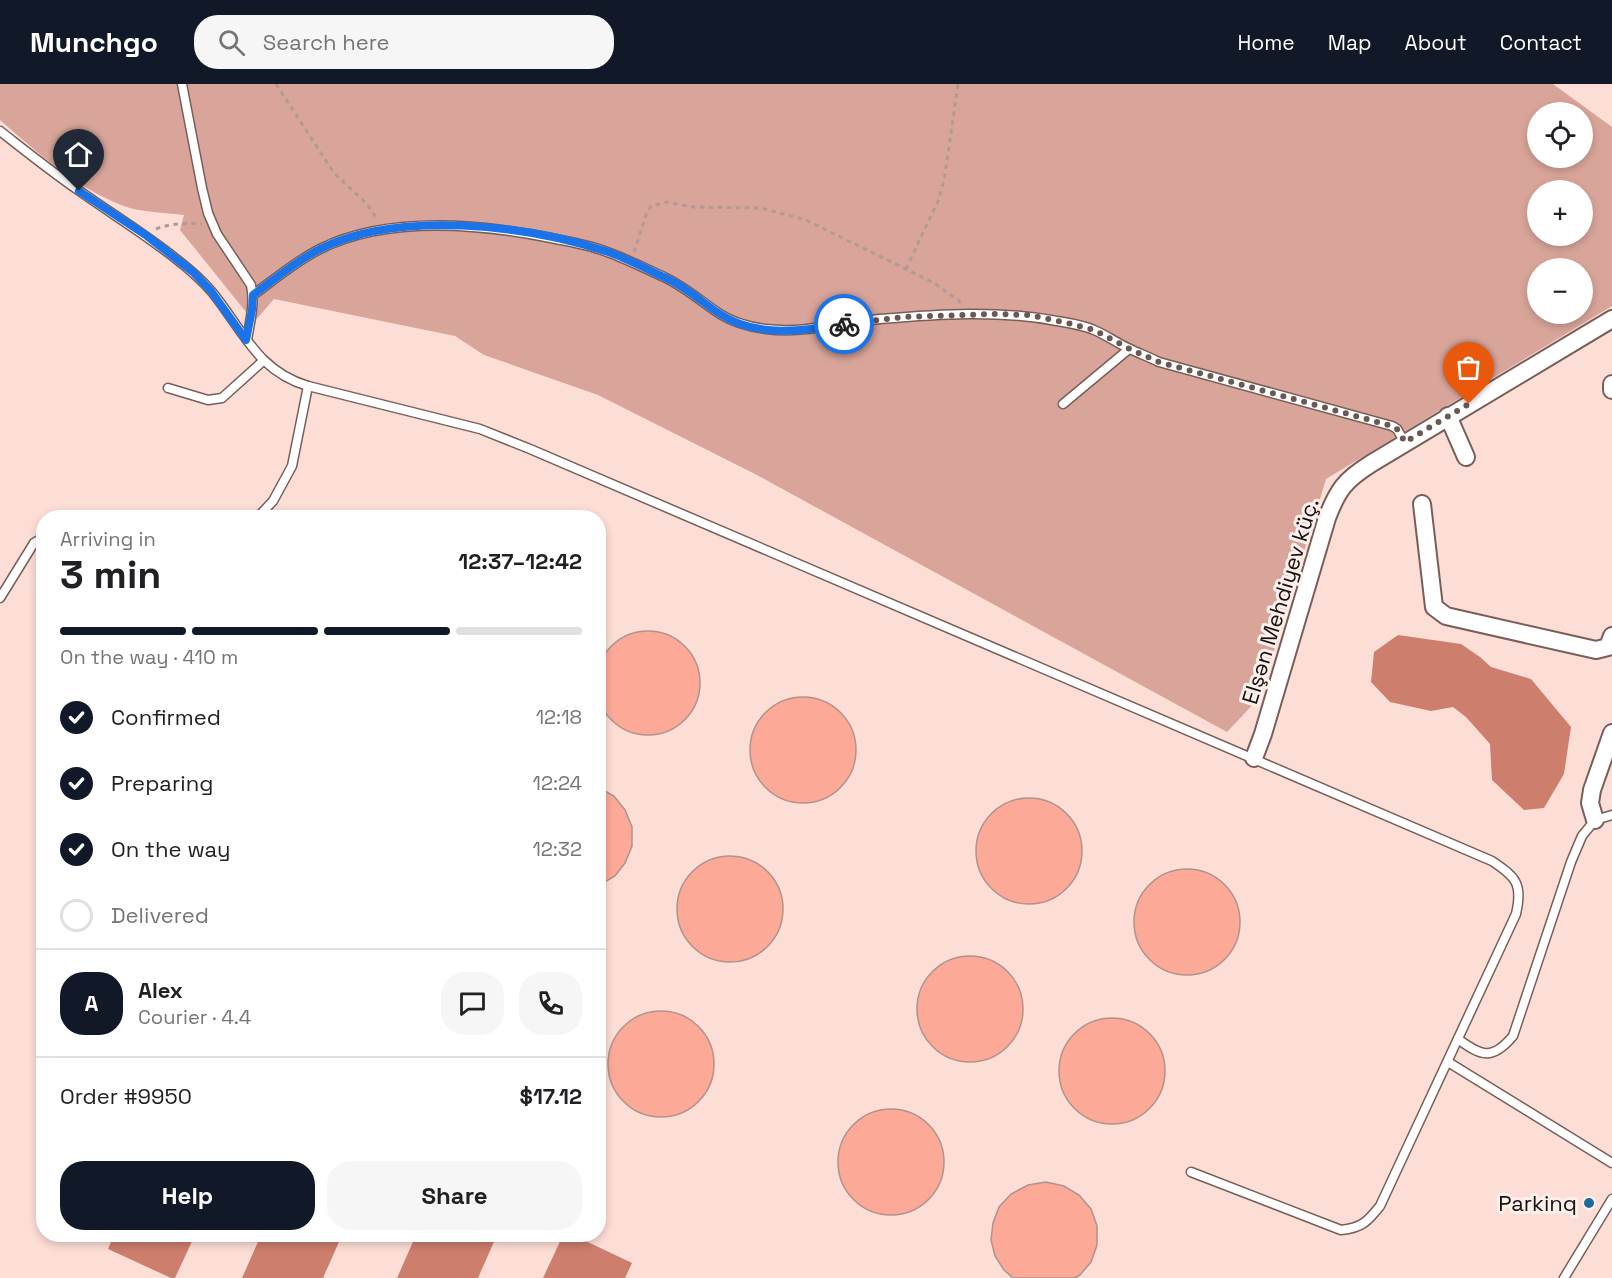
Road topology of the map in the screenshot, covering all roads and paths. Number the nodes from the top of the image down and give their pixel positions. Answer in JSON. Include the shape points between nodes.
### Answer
{"nodes":[{"id":1,"x":182,"y":84,"type":"edge"},
{"id":2,"x":276,"y":84,"type":"edge"},
{"id":3,"x":958,"y":84,"type":"edge"},
{"id":4,"x":0,"y":131,"type":"edge"},
{"id":5,"x":212,"y":224,"type":"junction"},
{"id":6,"x":384,"y":229,"type":"junction"},
{"id":7,"x":147,"y":236,"type":"junction"},
{"id":8,"x":631,"y":262,"type":"junction"},
{"id":9,"x":906,"y":269,"type":"junction"},
{"id":10,"x":253,"y":295,"type":"junction"},
{"id":11,"x":969,"y":315,"type":"junction"},
{"id":12,"x":1612,"y":320,"type":"edge"},
{"id":13,"x":246,"y":340,"type":"junction"},
{"id":14,"x":1130,"y":349,"type":"junction"},
{"id":15,"x":264,"y":361,"type":"junction"},
{"id":16,"x":1612,"y":384,"type":"edge"},
{"id":17,"x":308,"y":386,"type":"junction"},
{"id":18,"x":168,"y":388,"type":"dead end"},
{"id":19,"x":1612,"y":390,"type":"edge"},
{"id":20,"x":1063,"y":404,"type":"dead end"},
{"id":21,"x":1448,"y":416,"type":"junction"},
{"id":22,"x":1405,"y":442,"type":"junction"},
{"id":23,"x":1466,"y":457,"type":"dead end"},
{"id":24,"x":1422,"y":504,"type":"dead end"},
{"id":25,"x":265,"y":510,"type":"edge"},
{"id":26,"x":36,"y":542,"type":"edge"},
{"id":27,"x":0,"y":598,"type":"edge"},
{"id":28,"x":1612,"y":636,"type":"edge"},
{"id":29,"x":1612,"y":733,"type":"edge"},
{"id":30,"x":1254,"y":758,"type":"junction"},
{"id":31,"x":1612,"y":815,"type":"edge"},
{"id":32,"x":1595,"y":820,"type":"junction"},
{"id":33,"x":1458,"y":1039,"type":"junction"},
{"id":34,"x":1448,"y":1062,"type":"junction"},
{"id":35,"x":1612,"y":1163,"type":"edge"},
{"id":36,"x":1191,"y":1172,"type":"dead end"},
{"id":37,"x":1612,"y":1199,"type":"edge"},
{"id":38,"x":1564,"y":1278,"type":"edge"}],
"edges":[{"from":1,"to":5,"type":"lane"},
{"from":2,"to":6,"type":"path","via":[[334,173],[367,204]]},
{"from":3,"to":9,"type":"path","via":[[941,191]]},
{"from":4,"to":7,"type":"lane"},
{"from":5,"to":7,"type":"path","via":[[165,226]]},
{"from":5,"to":10,"type":"lane","via":[[251,285]]},
{"from":6,"to":8,"type":"lane","via":[[472,226],[514,231],[585,246]]},
{"from":6,"to":10,"type":"lane","via":[[320,249]]},
{"from":7,"to":13,"type":"lane","via":[[193,272]]},
{"from":8,"to":9,"type":"path","via":[[646,214],[651,206],[667,202],[693,207],[761,208],[806,219]]},
{"from":8,"to":11,"type":"lane","via":[[671,280],[739,324],[762,329],[785,331],[876,319]]},
{"from":9,"to":11,"type":"path","via":[[958,300]]},
{"from":10,"to":13,"type":"lane"},
{"from":11,"to":14,"type":"lane","via":[[1029,315],[1072,324],[1094,330]]},
{"from":12,"to":21,"type":"street","name":"Elşən Mehdiyev küç."},
{"from":13,"to":15,"type":"lane"},
{"from":14,"to":20,"type":"lane"},
{"from":14,"to":22,"type":"lane","via":[[1159,362],[1392,426]]},
{"from":15,"to":17,"type":"lane","via":[[280,374]]},
{"from":15,"to":18,"type":"lane","via":[[222,398],[208,400]]},
{"from":16,"to":19,"type":"street"},
{"from":17,"to":25,"type":"lane","via":[[292,466]]},
{"from":17,"to":30,"type":"lane","via":[[480,429]]},
{"from":21,"to":22,"type":"street","name":"Elşən Mehdiyev küç."},
{"from":21,"to":23,"type":"street"},
{"from":22,"to":30,"type":"street","name":"Elşən Mehdiyev küç.","via":[[1354,476],[1335,498]]},
{"from":24,"to":28,"type":"street","via":[[1434,607],[1446,616],[1596,650],[1608,647]]},
{"from":26,"to":27,"type":"lane"},
{"from":29,"to":32,"type":"street","via":[[1591,796]]},
{"from":30,"to":33,"type":"lane","via":[[1492,861],[1517,884],[1516,914]]},
{"from":31,"to":32,"type":"lane"},
{"from":32,"to":33,"type":"lane","via":[[1582,836],[1571,862],[1513,1036],[1504,1046],[1484,1053]]},
{"from":33,"to":34,"type":"lane"},
{"from":34,"to":35,"type":"lane"},
{"from":34,"to":36,"type":"lane","via":[[1380,1206],[1355,1228],[1341,1230]]},
{"from":37,"to":38,"type":"lane"}]}
